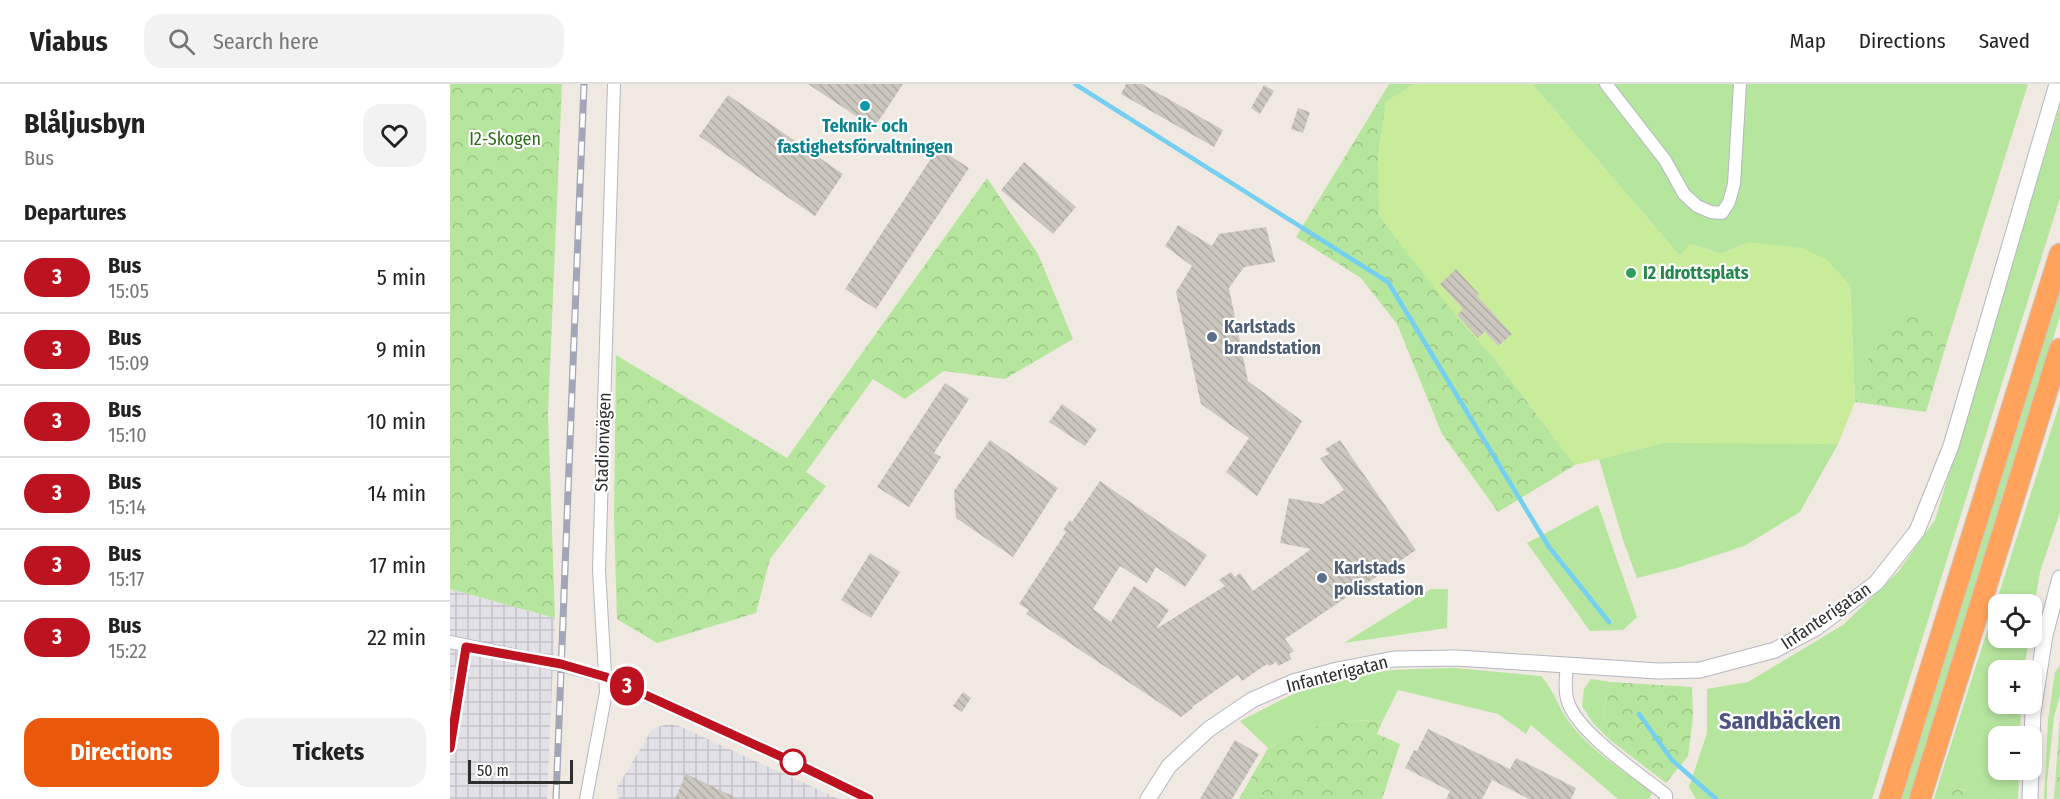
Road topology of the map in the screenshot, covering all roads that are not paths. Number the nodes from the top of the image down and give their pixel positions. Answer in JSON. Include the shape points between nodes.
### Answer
{"nodes":[{"id":1,"x":614,"y":84,"type":"edge"},
{"id":2,"x":1606,"y":84,"type":"edge"},
{"id":3,"x":1740,"y":84,"type":"edge"},
{"id":4,"x":2057,"y":84,"type":"edge"},
{"id":5,"x":2060,"y":254,"type":"edge"},
{"id":6,"x":2060,"y":349,"type":"edge"},
{"id":7,"x":2060,"y":578,"type":"edge"},
{"id":8,"x":450,"y":642,"type":"edge"},
{"id":9,"x":466,"y":647,"type":"junction"},
{"id":10,"x":1567,"y":664,"type":"junction"},
{"id":11,"x":606,"y":677,"type":"junction"},
{"id":12,"x":2032,"y":726,"type":"edge"},
{"id":13,"x":450,"y":748,"type":"edge"},
{"id":14,"x":2031,"y":780,"type":"edge"},
{"id":15,"x":586,"y":799,"type":"edge"},
{"id":16,"x":869,"y":799,"type":"edge"},
{"id":17,"x":1148,"y":799,"type":"edge"},
{"id":18,"x":1666,"y":799,"type":"edge"},
{"id":19,"x":1890,"y":799,"type":"edge"},
{"id":20,"x":1920,"y":799,"type":"edge"},
{"id":21,"x":2030,"y":799,"type":"edge"}],
"edges":[{"from":1,"to":11,"type":"street","name":"Stadionvägen","via":[[599,570]]},
{"from":2,"to":3,"type":"street","via":[[1665,160],[1684,194],[1697,206],[1722,213],[1734,184]]},
{"from":4,"to":10,"type":"street","name":"Infanterigatan","via":[[1951,446],[1917,531],[1876,583],[1816,628],[1775,650],[1717,666],[1658,671]]},
{"from":5,"to":19,"type":"highway"},
{"from":6,"to":20,"type":"highway"},
{"from":7,"to":12,"type":"street","via":[[2045,635]]},
{"from":8,"to":9,"type":"street"},
{"from":9,"to":11,"type":"street","via":[[561,664]]},
{"from":9,"to":13,"type":"street"},
{"from":10,"to":17,"type":"street","name":"Infanterigatan","via":[[1394,659],[1293,682],[1251,700],[1209,729],[1169,766]]},
{"from":10,"to":18,"type":"street","via":[[1567,700],[1574,714]]},
{"from":11,"to":15,"type":"street","name":"Stadionvägen"},
{"from":11,"to":16,"type":"street"},
{"from":14,"to":21,"type":"street"}]}
